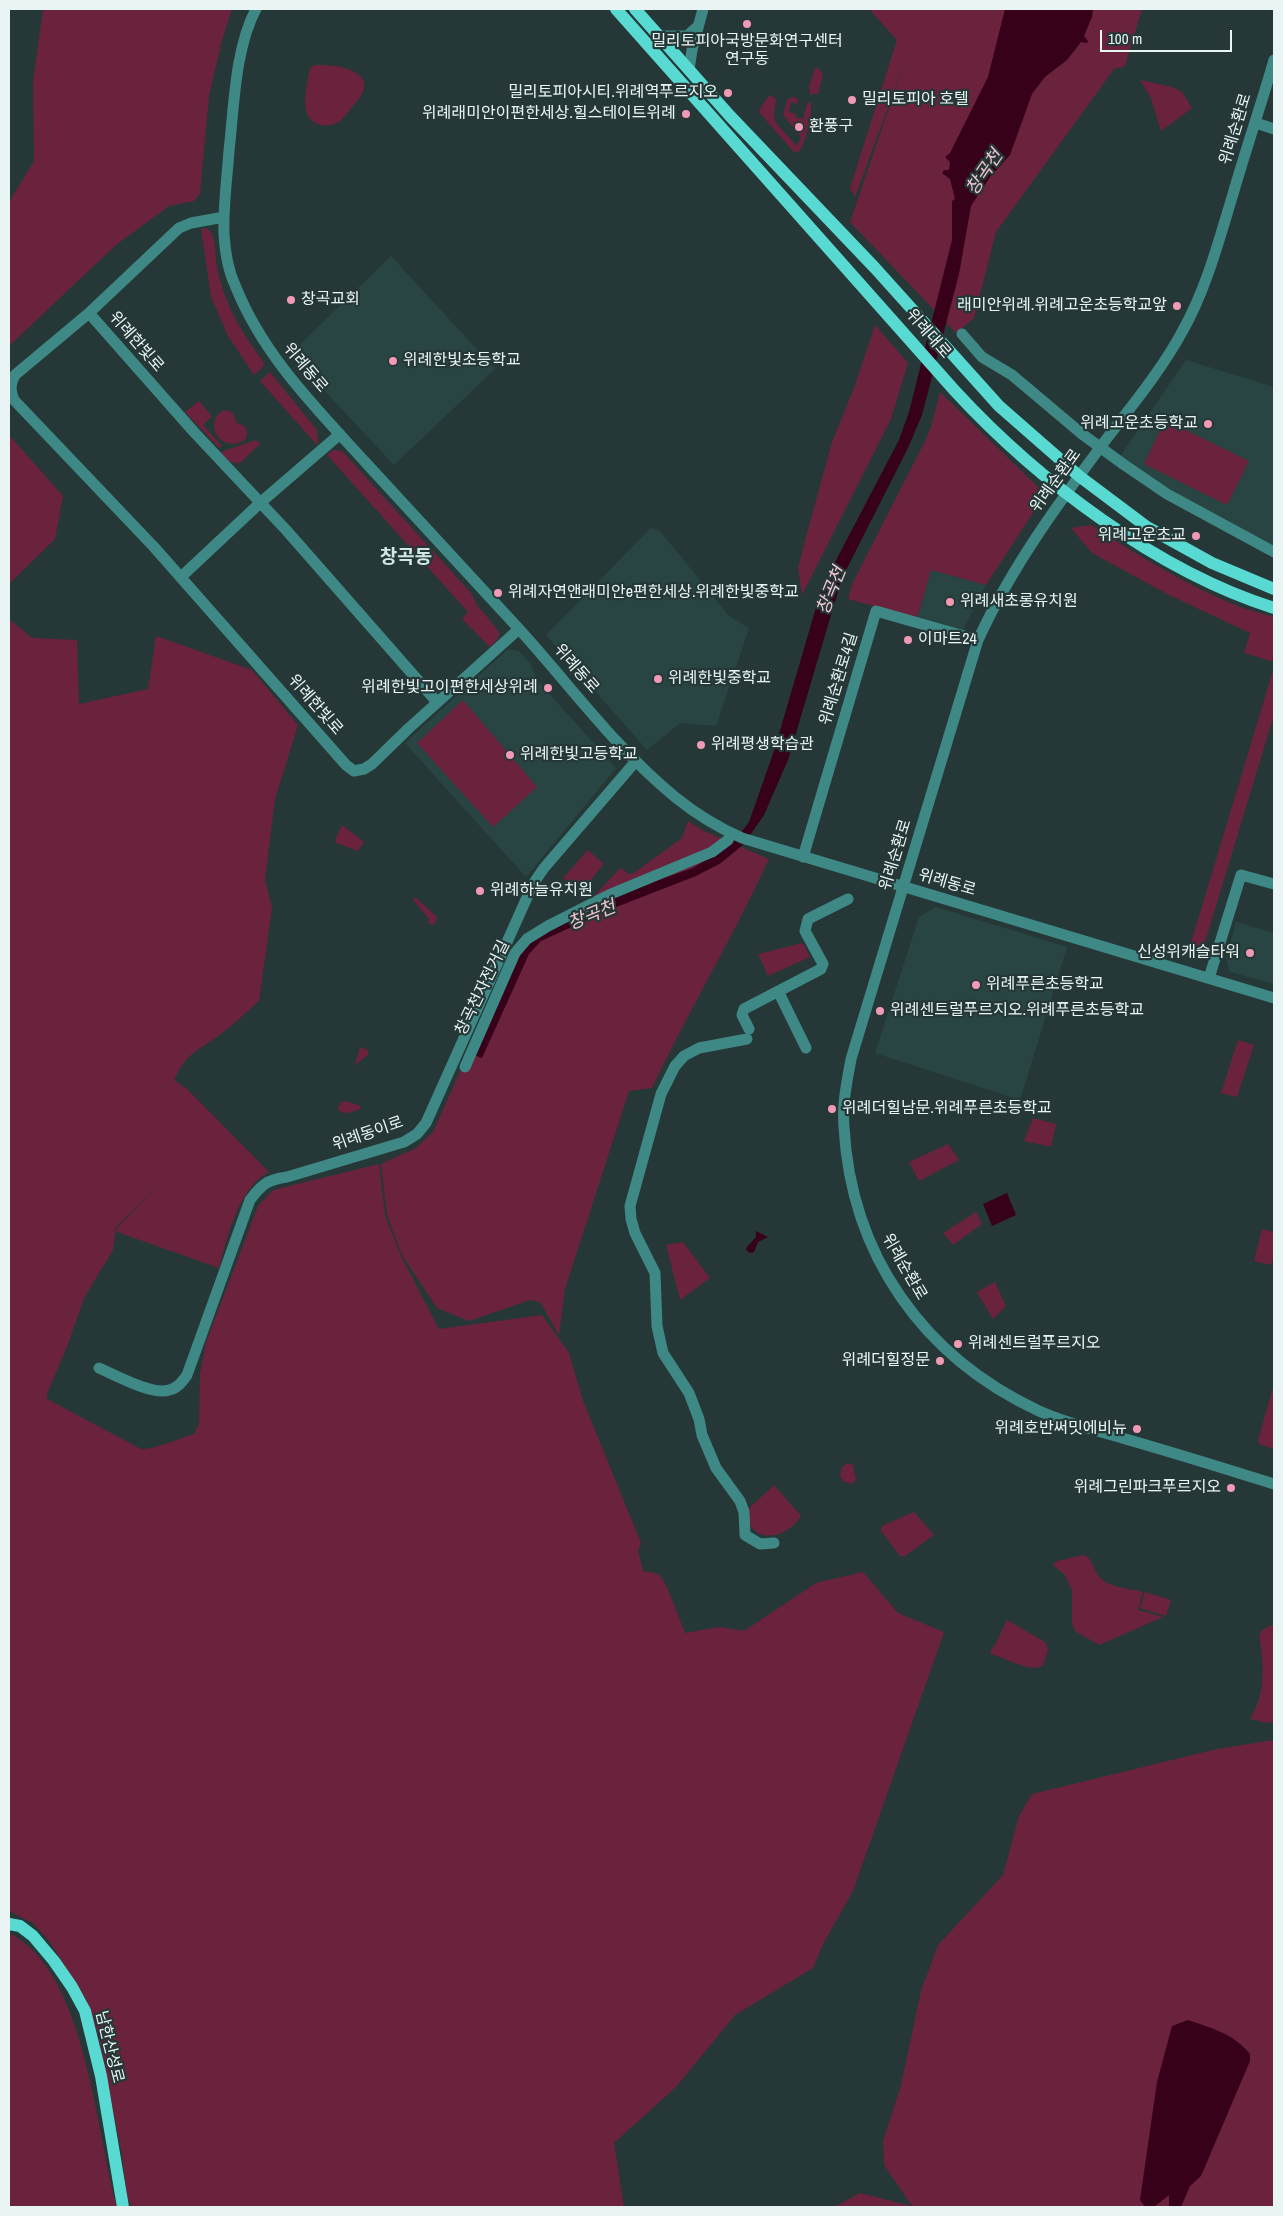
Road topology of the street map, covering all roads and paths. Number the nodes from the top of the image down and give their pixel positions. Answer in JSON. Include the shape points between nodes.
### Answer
{"nodes":[{"id":1,"x":256,"y":9,"type":"edge"},
{"id":2,"x":616,"y":9,"type":"edge"},
{"id":3,"x":636,"y":9,"type":"edge"},
{"id":4,"x":703,"y":9,"type":"edge"},
{"id":5,"x":697,"y":27,"type":"junction"},
{"id":6,"x":660,"y":36,"type":"junction"},
{"id":7,"x":1274,"y":60,"type":"edge"},
{"id":8,"x":689,"y":70,"type":"junction"},
{"id":9,"x":1256,"y":123,"type":"junction"},
{"id":10,"x":1274,"y":128,"type":"edge"},
{"id":11,"x":224,"y":217,"type":"junction"},
{"id":12,"x":90,"y":313,"type":"junction"},
{"id":13,"x":962,"y":334,"type":"dead end"},
{"id":14,"x":340,"y":434,"type":"junction"},
{"id":15,"x":1079,"y":476,"type":"junction"},
{"id":16,"x":1065,"y":493,"type":"junction"},
{"id":17,"x":260,"y":503,"type":"junction"},
{"id":18,"x":1274,"y":552,"type":"edge"},
{"id":19,"x":181,"y":577,"type":"junction"},
{"id":20,"x":1274,"y":589,"type":"edge"},
{"id":21,"x":1274,"y":608,"type":"edge"},
{"id":22,"x":519,"y":629,"type":"junction"},
{"id":23,"x":978,"y":640,"type":"junction"},
{"id":24,"x":437,"y":702,"type":"junction"},
{"id":25,"x":636,"y":761,"type":"junction"},
{"id":26,"x":728,"y":840,"type":"dead end"},
{"id":27,"x":803,"y":857,"type":"junction"},
{"id":28,"x":1274,"y":884,"type":"edge"},
{"id":29,"x":904,"y":887,"type":"junction"},
{"id":30,"x":848,"y":899,"type":"dead end"},
{"id":31,"x":1209,"y":978,"type":"junction"},
{"id":32,"x":778,"y":991,"type":"junction"},
{"id":33,"x":1274,"y":998,"type":"edge"},
{"id":34,"x":806,"y":1048,"type":"dead end"},
{"id":35,"x":465,"y":1067,"type":"dead end"},
{"id":36,"x":99,"y":1368,"type":"dead end"},
{"id":37,"x":1274,"y":1484,"type":"edge"},
{"id":38,"x":774,"y":1543,"type":"dead end"},
{"id":39,"x":9,"y":1924,"type":"edge"},
{"id":40,"x":123,"y":2207,"type":"edge"}],
"edges":[{"from":1,"to":11,"type":"street","name":"위례동로","via":[[240,56]]},
{"from":2,"to":16,"type":"main road","name":"위례대로","via":[[955,390]]},
{"from":3,"to":6,"type":"main road","name":"위례대로"},
{"from":4,"to":5,"type":"street"},
{"from":5,"to":6,"type":"street","via":[[687,36]]},
{"from":5,"to":8,"type":"street"},
{"from":6,"to":8,"type":"main road","name":"위례대로"},
{"from":7,"to":9,"type":"street","name":"위례순환로"},
{"from":8,"to":15,"type":"main road","name":"위례대로","via":[[999,406]]},
{"from":9,"to":10,"type":"street"},
{"from":9,"to":15,"type":"street","name":"위례순환로","via":[[1199,298],[1183,332]]},
{"from":11,"to":12,"type":"street","name":"위례한빛로","via":[[191,222],[179,228]]},
{"from":11,"to":14,"type":"street","name":"위례동로","via":[[224,236],[233,283],[253,325],[275,360]]},
{"from":12,"to":17,"type":"street","name":"위례한빛로"},
{"from":12,"to":19,"type":"street","name":"위례한빛로","via":[[15,375],[11,382],[12,395]]},
{"from":13,"to":18,"type":"street","bridge":true,"via":[[982,357],[1012,375],[1123,464],[1167,494]]},
{"from":14,"to":17,"type":"street"},
{"from":14,"to":22,"type":"street","name":"위례동로"},
{"from":15,"to":16,"type":"street","name":"위례순환로"},
{"from":15,"to":20,"type":"main road","name":"위례대로","via":[[1147,527],[1212,563]]},
{"from":16,"to":21,"type":"main road","name":"위례대로","via":[[1145,548],[1203,579]]},
{"from":16,"to":23,"type":"street","name":"위례순환로","via":[[1000,595]]},
{"from":17,"to":19,"type":"street"},
{"from":17,"to":24,"type":"street","name":"위례한빛로"},
{"from":19,"to":24,"type":"street","name":"위례한빛로","via":[[346,765],[354,770],[364,770],[372,764]]},
{"from":22,"to":24,"type":"street","name":"위례한빛로"},
{"from":22,"to":25,"type":"street","name":"위례동로"},
{"from":23,"to":27,"type":"street","name":"위례순환로4길","via":[[876,611]]},
{"from":23,"to":29,"type":"street","name":"위례순환로"},
{"from":25,"to":27,"type":"street","name":"위례동로","via":[[674,797],[716,826],[742,838]]},
{"from":25,"to":36,"type":"street","name":"위례동이로","via":[[533,884],[426,1124],[404,1142],[271,1180],[259,1188],[250,1200],[180,1385],[168,1391],[154,1390]]},
{"from":26,"to":35,"type":"street","name":"창곡천자전거길","via":[[712,852],[611,894],[527,938],[515,952]]},
{"from":27,"to":29,"type":"street","name":"위례동로"},
{"from":28,"to":31,"type":"street","via":[[1241,875]]},
{"from":29,"to":31,"type":"street","name":"위례동로"},
{"from":29,"to":37,"type":"street","name":"위례순환로","via":[[851,1059],[845,1092],[844,1126],[852,1186],[861,1218],[874,1252],[899,1297],[938,1343],[973,1372],[1026,1404],[1064,1421]]},
{"from":30,"to":32,"type":"street","via":[[808,919],[806,931],[821,968]]},
{"from":31,"to":33,"type":"street","name":"위례동로"},
{"from":32,"to":34,"type":"street"},
{"from":32,"to":38,"type":"street","via":[[744,1009],[742,1015],[748,1034],[699,1048],[684,1056],[675,1066],[661,1094],[632,1197],[631,1219],[640,1246],[655,1273],[657,1326],[662,1353],[689,1393],[716,1468],[740,1501],[745,1535],[760,1544]]},
{"from":39,"to":40,"type":"main road","name":"남한산성로","via":[[20,1926],[33,1936],[54,1961],[85,2011],[101,2076]]}]}
